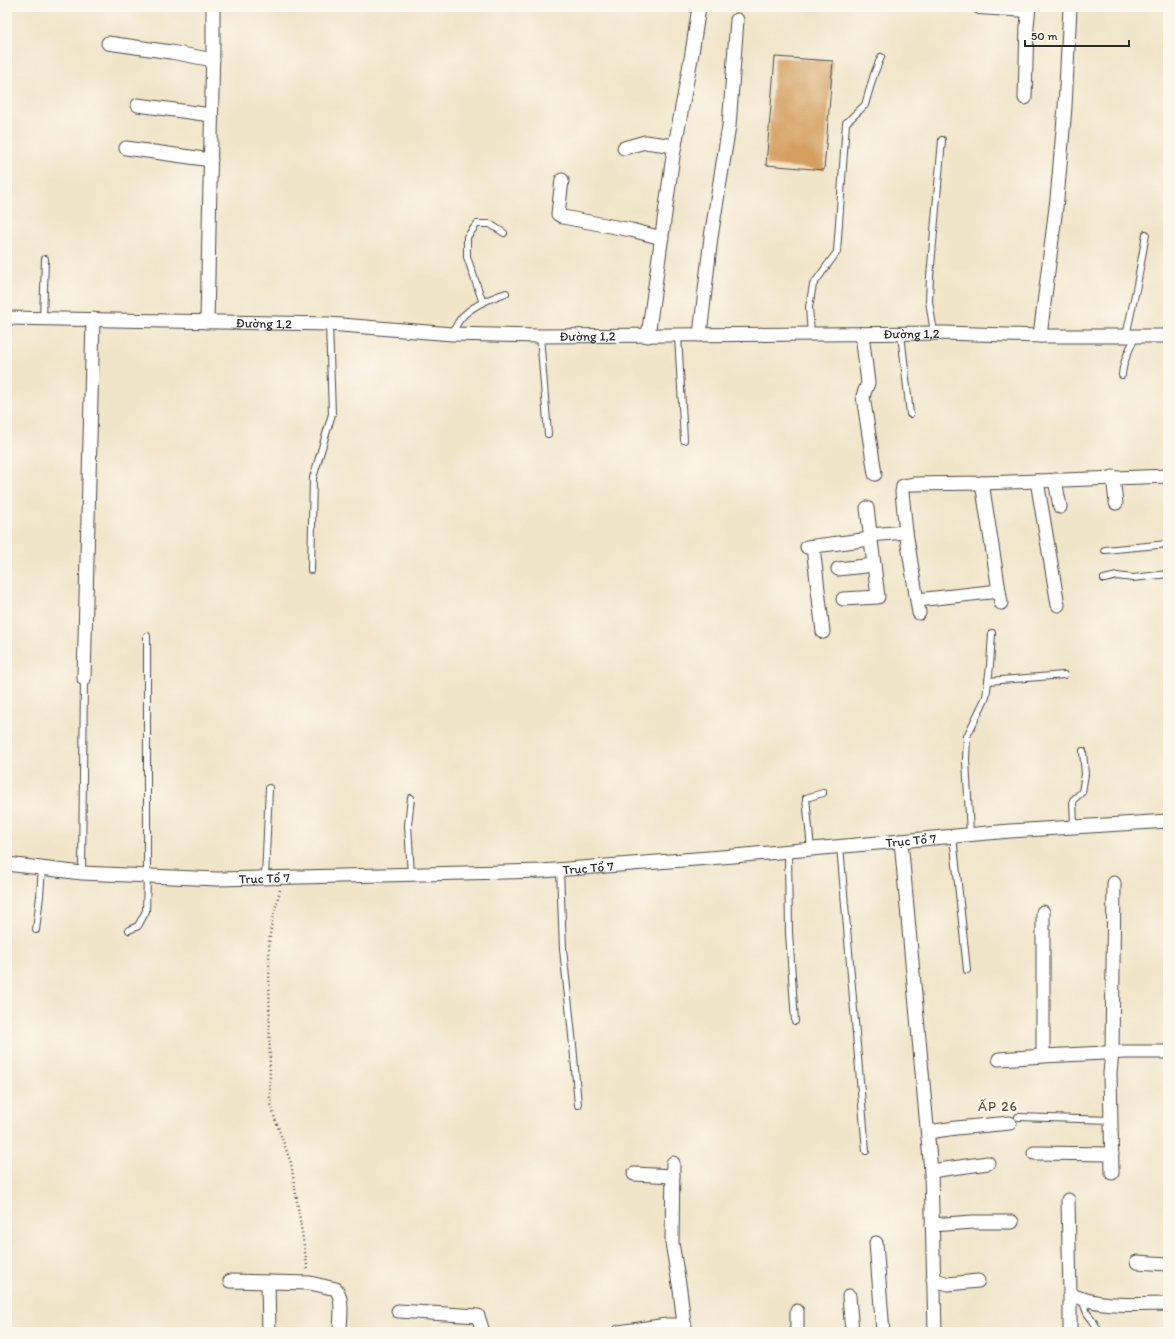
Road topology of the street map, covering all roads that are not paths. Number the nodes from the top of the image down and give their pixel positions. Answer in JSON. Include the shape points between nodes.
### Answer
{"nodes":[{"id":1,"x":213,"y":7,"type":"edge"},
{"id":2,"x":699,"y":7,"type":"edge"},
{"id":3,"x":972,"y":7,"type":"edge"},
{"id":4,"x":1070,"y":7,"type":"edge"},
{"id":5,"x":1029,"y":10,"type":"edge"},
{"id":6,"x":737,"y":20,"type":"dead end"},
{"id":7,"x":108,"y":43,"type":"dead end"},
{"id":8,"x":880,"y":57,"type":"dead end"},
{"id":9,"x":213,"y":60,"type":"junction"},
{"id":10,"x":1025,"y":98,"type":"dead end"},
{"id":11,"x":138,"y":105,"type":"dead end"},
{"id":12,"x":211,"y":115,"type":"junction"},
{"id":13,"x":942,"y":140,"type":"dead end"},
{"id":14,"x":675,"y":146,"type":"junction"},
{"id":15,"x":126,"y":148,"type":"dead end"},
{"id":16,"x":624,"y":148,"type":"dead end"},
{"id":17,"x":211,"y":160,"type":"junction"},
{"id":18,"x":562,"y":180,"type":"dead end"},
{"id":19,"x":504,"y":233,"type":"dead end"},
{"id":20,"x":1146,"y":234,"type":"dead end"},
{"id":21,"x":662,"y":238,"type":"junction"},
{"id":22,"x":45,"y":259,"type":"dead end"},
{"id":23,"x":506,"y":293,"type":"dead end"},
{"id":24,"x":483,"y":303,"type":"junction"},
{"id":25,"x":7,"y":318,"type":"edge"},
{"id":26,"x":43,"y":319,"type":"junction"},
{"id":27,"x":93,"y":320,"type":"junction"},
{"id":28,"x":207,"y":322,"type":"junction"},
{"id":29,"x":329,"y":324,"type":"junction"},
{"id":30,"x":934,"y":333,"type":"junction"},
{"id":31,"x":452,"y":334,"type":"junction"},
{"id":32,"x":811,"y":334,"type":"junction"},
{"id":33,"x":862,"y":334,"type":"junction"},
{"id":34,"x":901,"y":334,"type":"junction"},
{"id":35,"x":700,"y":335,"type":"junction"},
{"id":36,"x":540,"y":336,"type":"junction"},
{"id":37,"x":648,"y":336,"type":"junction"},
{"id":38,"x":678,"y":336,"type":"junction"},
{"id":39,"x":1040,"y":336,"type":"junction"},
{"id":40,"x":1131,"y":336,"type":"junction"},
{"id":41,"x":1168,"y":336,"type":"edge"},
{"id":42,"x":1122,"y":375,"type":"dead end"},
{"id":43,"x":910,"y":414,"type":"dead end"},
{"id":44,"x":548,"y":434,"type":"dead end"},
{"id":45,"x":684,"y":440,"type":"dead end"},
{"id":46,"x":874,"y":474,"type":"dead end"},
{"id":47,"x":1168,"y":476,"type":"edge"},
{"id":48,"x":1113,"y":477,"type":"junction"},
{"id":49,"x":1055,"y":480,"type":"junction"},
{"id":50,"x":1037,"y":481,"type":"junction"},
{"id":51,"x":982,"y":483,"type":"junction"},
{"id":52,"x":1116,"y":503,"type":"dead end"},
{"id":53,"x":1060,"y":507,"type":"dead end"},
{"id":54,"x":867,"y":508,"type":"dead end"},
{"id":55,"x":906,"y":532,"type":"junction"},
{"id":56,"x":871,"y":537,"type":"junction"},
{"id":57,"x":1168,"y":544,"type":"edge"},
{"id":58,"x":1105,"y":550,"type":"dead end"},
{"id":59,"x":874,"y":565,"type":"junction"},
{"id":60,"x":838,"y":569,"type":"dead end"},
{"id":61,"x":311,"y":570,"type":"dead end"},
{"id":62,"x":1168,"y":574,"type":"edge"},
{"id":63,"x":1104,"y":579,"type":"dead end"},
{"id":64,"x":843,"y":599,"type":"dead end"},
{"id":65,"x":1058,"y":604,"type":"dead end"},
{"id":66,"x":823,"y":632,"type":"dead end"},
{"id":67,"x":992,"y":633,"type":"dead end"},
{"id":68,"x":146,"y":636,"type":"dead end"},
{"id":69,"x":1064,"y":676,"type":"dead end"},
{"id":70,"x":84,"y":679,"type":"joint"},
{"id":71,"x":988,"y":681,"type":"junction"},
{"id":72,"x":1083,"y":751,"type":"dead end"},
{"id":73,"x":269,"y":788,"type":"dead end"},
{"id":74,"x":823,"y":793,"type":"dead end"},
{"id":75,"x":411,"y":798,"type":"dead end"},
{"id":76,"x":1168,"y":820,"type":"edge"},
{"id":77,"x":1074,"y":826,"type":"junction"},
{"id":78,"x":970,"y":834,"type":"junction"},
{"id":79,"x":953,"y":836,"type":"junction"},
{"id":80,"x":901,"y":840,"type":"junction"},
{"id":81,"x":840,"y":846,"type":"junction"},
{"id":82,"x":811,"y":849,"type":"junction"},
{"id":83,"x":788,"y":851,"type":"junction"},
{"id":84,"x":7,"y":864,"type":"edge"},
{"id":85,"x":42,"y":868,"type":"junction"},
{"id":86,"x":560,"y":870,"type":"junction"},
{"id":87,"x":82,"y":873,"type":"junction"},
{"id":88,"x":411,"y":875,"type":"junction"},
{"id":89,"x":148,"y":876,"type":"junction"},
{"id":90,"x":265,"y":878,"type":"junction"},
{"id":91,"x":1114,"y":883,"type":"dead end"},
{"id":92,"x":1043,"y":912,"type":"dead end"},
{"id":93,"x":36,"y":930,"type":"dead end"},
{"id":94,"x":129,"y":930,"type":"dead end"},
{"id":95,"x":968,"y":970,"type":"dead end"},
{"id":96,"x":795,"y":1021,"type":"dead end"},
{"id":97,"x":1168,"y":1052,"type":"edge"},
{"id":98,"x":1112,"y":1053,"type":"junction"},
{"id":99,"x":1043,"y":1056,"type":"junction"},
{"id":100,"x":998,"y":1060,"type":"dead end"},
{"id":101,"x":578,"y":1105,"type":"dead end"},
{"id":102,"x":1014,"y":1120,"type":"joint"},
{"id":103,"x":1111,"y":1120,"type":"junction"},
{"id":104,"x":928,"y":1132,"type":"junction"},
{"id":105,"x":866,"y":1151,"type":"dead end"},
{"id":106,"x":1034,"y":1153,"type":"dead end"},
{"id":107,"x":1112,"y":1154,"type":"junction"},
{"id":108,"x":673,"y":1163,"type":"dead end"},
{"id":109,"x":988,"y":1163,"type":"dead end"},
{"id":110,"x":931,"y":1171,"type":"junction"},
{"id":111,"x":1112,"y":1173,"type":"dead end"},
{"id":112,"x":634,"y":1174,"type":"dead end"},
{"id":113,"x":673,"y":1176,"type":"junction"},
{"id":114,"x":1068,"y":1200,"type":"dead end"},
{"id":115,"x":1012,"y":1222,"type":"dead end"},
{"id":116,"x":932,"y":1225,"type":"junction"},
{"id":117,"x":876,"y":1243,"type":"dead end"},
{"id":118,"x":1137,"y":1262,"type":"dead end"},
{"id":119,"x":1168,"y":1264,"type":"edge"},
{"id":120,"x":933,"y":1279,"type":"junction"},
{"id":121,"x":978,"y":1281,"type":"dead end"},
{"id":122,"x":230,"y":1282,"type":"dead end"},
{"id":123,"x":268,"y":1282,"type":"junction"},
{"id":124,"x":1070,"y":1294,"type":"junction"},
{"id":125,"x":849,"y":1296,"type":"dead end"},
{"id":126,"x":1082,"y":1300,"type":"junction"},
{"id":127,"x":1168,"y":1304,"type":"edge"},
{"id":128,"x":398,"y":1311,"type":"dead end"},
{"id":129,"x":796,"y":1311,"type":"dead end"},
{"id":130,"x":685,"y":1328,"type":"edge"},
{"id":131,"x":1097,"y":1328,"type":"dead end"},
{"id":132,"x":269,"y":1332,"type":"edge"},
{"id":133,"x":340,"y":1332,"type":"edge"},
{"id":134,"x":483,"y":1332,"type":"edge"},
{"id":135,"x":619,"y":1332,"type":"edge"},
{"id":136,"x":797,"y":1332,"type":"edge"},
{"id":137,"x":852,"y":1332,"type":"edge"},
{"id":138,"x":883,"y":1332,"type":"edge"},
{"id":139,"x":935,"y":1332,"type":"edge"},
{"id":140,"x":1070,"y":1332,"type":"edge"}],
"edges":[{"from":1,"to":9,"type":"street"},
{"from":2,"to":14,"type":"street"},
{"from":3,"to":5,"type":"lane","via":[[979,11]]},
{"from":4,"to":39,"type":"street","via":[[1057,199]]},
{"from":5,"to":10,"type":"street"},
{"from":6,"to":35,"type":"street","via":[[729,126],[711,237]]},
{"from":7,"to":9,"type":"street"},
{"from":8,"to":32,"type":"lane","via":[[865,105],[846,123],[837,252],[813,285],[809,307]]},
{"from":9,"to":12,"type":"street"},
{"from":11,"to":12,"type":"street"},
{"from":12,"to":17,"type":"street"},
{"from":13,"to":30,"type":"lane","via":[[929,289]]},
{"from":14,"to":16,"type":"street","via":[[645,142]]},
{"from":14,"to":21,"type":"street"},
{"from":15,"to":17,"type":"street"},
{"from":17,"to":28,"type":"street"},
{"from":18,"to":21,"type":"street","via":[[558,214],[562,218]]},
{"from":19,"to":24,"type":"lane","via":[[490,224],[477,224],[467,237],[467,257]]},
{"from":20,"to":40,"type":"lane"},
{"from":21,"to":37,"type":"street"},
{"from":22,"to":26,"type":"lane"},
{"from":23,"to":24,"type":"lane"},
{"from":24,"to":31,"type":"lane","via":[[461,318]]},
{"from":25,"to":26,"type":"street","name":"Đường 1,2"},
{"from":26,"to":27,"type":"street","name":"Đường 1,2"},
{"from":27,"to":28,"type":"street","name":"Đường 1,2"},
{"from":27,"to":70,"type":"street"},
{"from":28,"to":29,"type":"street","name":"Đường 1,2"},
{"from":29,"to":31,"type":"street","name":"Đường 1,2"},
{"from":29,"to":61,"type":"lane","via":[[332,414],[313,478]]},
{"from":30,"to":34,"type":"street","name":"Đường 1,2"},
{"from":30,"to":39,"type":"street","name":"Đường 1,2"},
{"from":31,"to":36,"type":"street","name":"Đường 1,2"},
{"from":32,"to":33,"type":"street","name":"Đường 1,2"},
{"from":32,"to":35,"type":"street","name":"Đường 1,2"},
{"from":33,"to":34,"type":"street","name":"Đường 1,2"},
{"from":33,"to":46,"type":"street","via":[[868,383],[863,396]]},
{"from":34,"to":43,"type":"lane"},
{"from":35,"to":38,"type":"street","name":"Đường 1,2"},
{"from":36,"to":37,"type":"street","name":"Đường 1,2"},
{"from":36,"to":44,"type":"lane"},
{"from":37,"to":38,"type":"street","name":"Đường 1,2"},
{"from":38,"to":45,"type":"lane"},
{"from":39,"to":40,"type":"street","name":"Đường 1,2"},
{"from":40,"to":41,"type":"street","name":"Đường 1,2"},
{"from":40,"to":42,"type":"lane"},
{"from":47,"to":48,"type":"street"},
{"from":48,"to":49,"type":"street"},
{"from":48,"to":52,"type":"street"},
{"from":49,"to":50,"type":"street"},
{"from":49,"to":53,"type":"street"},
{"from":50,"to":51,"type":"street"},
{"from":50,"to":65,"type":"street"},
{"from":51,"to":55,"type":"street","via":[[903,486]]},
{"from":51,"to":55,"type":"street","via":[[1000,597],[918,606]]},
{"from":54,"to":56,"type":"street"},
{"from":55,"to":56,"type":"street"},
{"from":56,"to":59,"type":"street"},
{"from":56,"to":66,"type":"street","via":[[810,547]]},
{"from":57,"to":58,"type":"lane"},
{"from":59,"to":60,"type":"street"},
{"from":59,"to":64,"type":"street","via":[[878,596]]},
{"from":62,"to":63,"type":"lane"},
{"from":67,"to":71,"type":"lane"},
{"from":68,"to":89,"type":"lane"},
{"from":69,"to":71,"type":"lane"},
{"from":70,"to":87,"type":"lane"},
{"from":71,"to":78,"type":"lane","via":[[986,697],[967,736]]},
{"from":72,"to":77,"type":"lane","via":[[1085,774],[1082,792],[1073,800]]},
{"from":73,"to":90,"type":"lane"},
{"from":74,"to":82,"type":"lane","via":[[806,798]]},
{"from":75,"to":88,"type":"lane","via":[[408,825]]},
{"from":76,"to":77,"type":"street","name":"Trục Tổ 7"},
{"from":77,"to":78,"type":"street","name":"Trục Tổ 7"},
{"from":78,"to":79,"type":"street","name":"Trục Tổ 7"},
{"from":79,"to":80,"type":"street","name":"Trục Tổ 7"},
{"from":79,"to":95,"type":"lane"},
{"from":80,"to":81,"type":"street","name":"Trục Tổ 7"},
{"from":80,"to":104,"type":"street"},
{"from":81,"to":82,"type":"street","name":"Trục Tổ 7"},
{"from":81,"to":105,"type":"lane"},
{"from":82,"to":83,"type":"street","name":"Trục Tổ 7"},
{"from":83,"to":86,"type":"street","name":"Trục Tổ 7"},
{"from":83,"to":96,"type":"lane","via":[[789,933]]},
{"from":84,"to":85,"type":"street","name":"Trục Tổ 7"},
{"from":85,"to":87,"type":"street","name":"Trục Tổ 7"},
{"from":85,"to":93,"type":"lane"},
{"from":86,"to":88,"type":"street","name":"Trục Tổ 7"},
{"from":86,"to":101,"type":"lane","via":[[563,949]]},
{"from":87,"to":89,"type":"street","name":"Trục Tổ 7"},
{"from":88,"to":90,"type":"street","name":"Trục Tổ 7"},
{"from":89,"to":90,"type":"street","name":"Trục Tổ 7"},
{"from":89,"to":94,"type":"lane","via":[[146,911],[138,926]]},
{"from":91,"to":98,"type":"street"},
{"from":92,"to":99,"type":"street"},
{"from":97,"to":98,"type":"street"},
{"from":98,"to":99,"type":"street"},
{"from":98,"to":103,"type":"street"},
{"from":99,"to":100,"type":"street"},
{"from":102,"to":103,"type":"lane"},
{"from":102,"to":104,"type":"street"},
{"from":103,"to":107,"type":"street"},
{"from":104,"to":110,"type":"street"},
{"from":106,"to":107,"type":"street"},
{"from":107,"to":111,"type":"street"},
{"from":108,"to":113,"type":"street"},
{"from":109,"to":110,"type":"street"},
{"from":110,"to":116,"type":"street"},
{"from":112,"to":113,"type":"street"},
{"from":113,"to":130,"type":"street","via":[[672,1243]]},
{"from":114,"to":124,"type":"street"},
{"from":115,"to":116,"type":"street"},
{"from":116,"to":120,"type":"street"},
{"from":117,"to":138,"type":"street"},
{"from":118,"to":119,"type":"street"},
{"from":120,"to":121,"type":"street","via":[[948,1284]]},
{"from":120,"to":139,"type":"street"},
{"from":122,"to":123,"type":"street"},
{"from":123,"to":132,"type":"street"},
{"from":123,"to":133,"type":"street","via":[[310,1283],[336,1289],[340,1300]]},
{"from":124,"to":126,"type":"street"},
{"from":124,"to":140,"type":"street"},
{"from":125,"to":137,"type":"street"},
{"from":126,"to":127,"type":"street"},
{"from":126,"to":131,"type":"lane"},
{"from":128,"to":134,"type":"street","via":[[478,1316]]},
{"from":129,"to":136,"type":"street"},
{"from":130,"to":135,"type":"street","via":[[667,1325]]}]}
